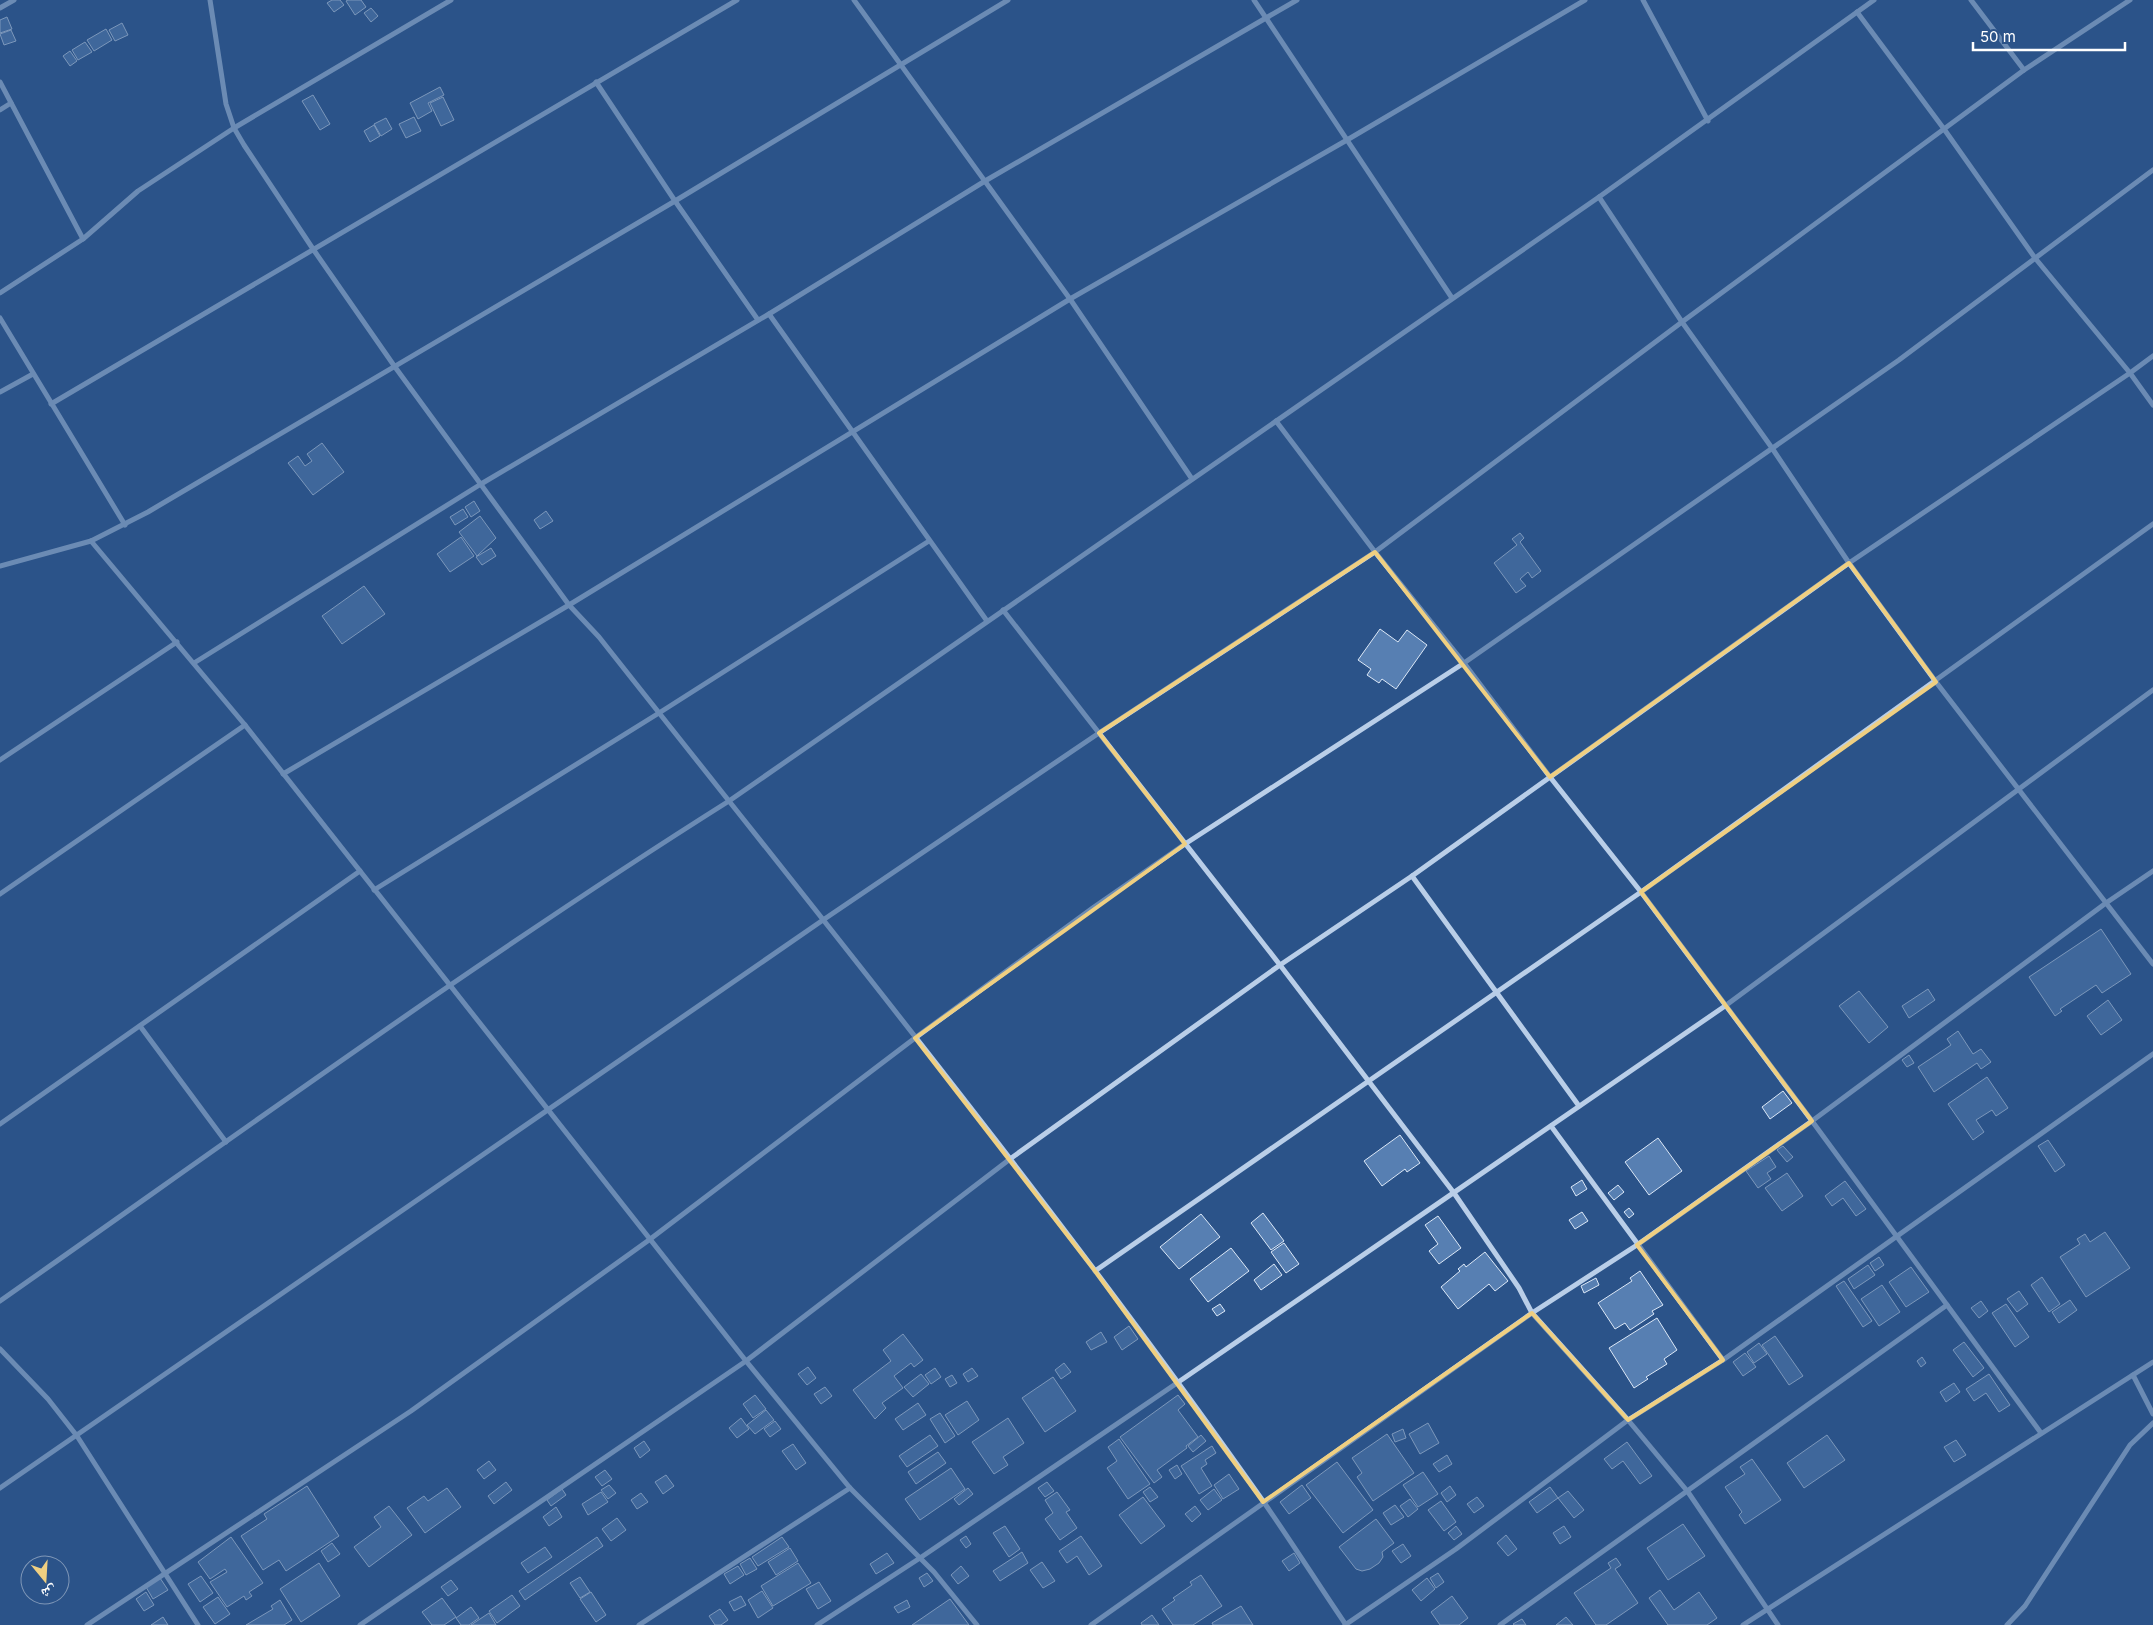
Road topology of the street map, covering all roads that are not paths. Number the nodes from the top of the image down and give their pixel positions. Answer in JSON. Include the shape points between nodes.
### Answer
{"nodes":[{"id":1,"x":14,"y":0,"type":"edge"},
{"id":2,"x":210,"y":0,"type":"edge"},
{"id":3,"x":451,"y":0,"type":"edge"},
{"id":4,"x":737,"y":0,"type":"edge"},
{"id":5,"x":854,"y":0,"type":"edge"},
{"id":6,"x":1008,"y":0,"type":"edge"},
{"id":7,"x":1254,"y":0,"type":"edge"},
{"id":8,"x":1297,"y":0,"type":"edge"},
{"id":9,"x":1585,"y":0,"type":"edge"},
{"id":10,"x":1643,"y":0,"type":"edge"},
{"id":11,"x":1874,"y":0,"type":"edge"},
{"id":12,"x":1971,"y":0,"type":"edge"},
{"id":13,"x":2130,"y":0,"type":"edge"},
{"id":14,"x":0,"y":8,"type":"edge"},
{"id":15,"x":1857,"y":12,"type":"junction"},
{"id":16,"x":1265,"y":19,"type":"junction"},
{"id":17,"x":902,"y":64,"type":"junction"},
{"id":18,"x":2024,"y":70,"type":"junction"},
{"id":19,"x":0,"y":82,"type":"edge"},
{"id":20,"x":596,"y":82,"type":"junction"},
{"id":21,"x":11,"y":103,"type":"junction"},
{"id":22,"x":0,"y":110,"type":"edge"},
{"id":23,"x":1708,"y":121,"type":"junction"},
{"id":24,"x":234,"y":128,"type":"junction"},
{"id":25,"x":1944,"y":129,"type":"junction"},
{"id":26,"x":1347,"y":140,"type":"junction"},
{"id":27,"x":2153,"y":170,"type":"edge"},
{"id":28,"x":985,"y":181,"type":"junction"},
{"id":29,"x":1599,"y":197,"type":"junction"},
{"id":30,"x":675,"y":201,"type":"junction"},
{"id":31,"x":83,"y":239,"type":"junction"},
{"id":32,"x":313,"y":249,"type":"junction"},
{"id":33,"x":2035,"y":258,"type":"junction"},
{"id":34,"x":0,"y":293,"type":"edge"},
{"id":35,"x":1452,"y":298,"type":"junction"},
{"id":36,"x":1070,"y":299,"type":"junction"},
{"id":37,"x":769,"y":314,"type":"junction"},
{"id":38,"x":0,"y":318,"type":"edge"},
{"id":39,"x":758,"y":320,"type":"junction"},
{"id":40,"x":1682,"y":322,"type":"junction"},
{"id":41,"x":2153,"y":356,"type":"edge"},
{"id":42,"x":396,"y":367,"type":"junction"},
{"id":43,"x":2130,"y":373,"type":"junction"},
{"id":44,"x":33,"y":374,"type":"junction"},
{"id":45,"x":0,"y":392,"type":"edge"},
{"id":46,"x":51,"y":404,"type":"junction"},
{"id":47,"x":2153,"y":405,"type":"edge"},
{"id":48,"x":1276,"y":421,"type":"junction"},
{"id":49,"x":851,"y":432,"type":"junction"},
{"id":50,"x":1772,"y":448,"type":"junction"},
{"id":51,"x":1192,"y":480,"type":"junction"},
{"id":52,"x":481,"y":484,"type":"junction"},
{"id":53,"x":2153,"y":524,"type":"edge"},
{"id":54,"x":125,"y":525,"type":"junction"},
{"id":55,"x":91,"y":540,"type":"junction"},
{"id":56,"x":929,"y":541,"type":"junction"},
{"id":57,"x":1375,"y":552,"type":"junction"},
{"id":58,"x":1849,"y":563,"type":"junction"},
{"id":59,"x":0,"y":566,"type":"edge"},
{"id":60,"x":569,"y":605,"type":"junction"},
{"id":61,"x":1003,"y":610,"type":"junction"},
{"id":62,"x":987,"y":621,"type":"junction"},
{"id":63,"x":177,"y":642,"type":"junction"},
{"id":64,"x":194,"y":663,"type":"junction"},
{"id":65,"x":1464,"y":663,"type":"junction"},
{"id":66,"x":1936,"y":682,"type":"junction"},
{"id":67,"x":2153,"y":690,"type":"edge"},
{"id":68,"x":659,"y":713,"type":"junction"},
{"id":69,"x":245,"y":725,"type":"junction"},
{"id":70,"x":1099,"y":733,"type":"junction"},
{"id":71,"x":0,"y":760,"type":"edge"},
{"id":72,"x":283,"y":774,"type":"junction"},
{"id":73,"x":1550,"y":777,"type":"junction"},
{"id":74,"x":2017,"y":788,"type":"junction"},
{"id":75,"x":729,"y":801,"type":"junction"},
{"id":76,"x":1185,"y":844,"type":"junction"},
{"id":77,"x":2153,"y":871,"type":"edge"},
{"id":78,"x":360,"y":872,"type":"junction"},
{"id":79,"x":1412,"y":876,"type":"junction"},
{"id":80,"x":374,"y":890,"type":"junction"},
{"id":81,"x":1641,"y":892,"type":"junction"},
{"id":82,"x":0,"y":894,"type":"edge"},
{"id":83,"x":2106,"y":903,"type":"junction"},
{"id":84,"x":823,"y":920,"type":"junction"},
{"id":85,"x":2153,"y":964,"type":"edge"},
{"id":86,"x":1280,"y":965,"type":"junction"},
{"id":87,"x":448,"y":986,"type":"junction"},
{"id":88,"x":1497,"y":994,"type":"junction"},
{"id":89,"x":1725,"y":1006,"type":"junction"},
{"id":90,"x":140,"y":1026,"type":"junction"},
{"id":91,"x":914,"y":1038,"type":"junction"},
{"id":92,"x":2153,"y":1054,"type":"edge"},
{"id":93,"x":1368,"y":1082,"type":"junction"},
{"id":94,"x":1579,"y":1106,"type":"junction"},
{"id":95,"x":548,"y":1110,"type":"junction"},
{"id":96,"x":1812,"y":1121,"type":"junction"},
{"id":97,"x":0,"y":1124,"type":"edge"},
{"id":98,"x":1551,"y":1126,"type":"junction"},
{"id":99,"x":226,"y":1142,"type":"junction"},
{"id":100,"x":1010,"y":1159,"type":"junction"},
{"id":101,"x":1454,"y":1192,"type":"junction"},
{"id":102,"x":1897,"y":1237,"type":"junction"},
{"id":103,"x":649,"y":1240,"type":"junction"},
{"id":104,"x":1638,"y":1246,"type":"junction"},
{"id":105,"x":1095,"y":1271,"type":"junction"},
{"id":106,"x":0,"y":1301,"type":"edge"},
{"id":107,"x":1947,"y":1305,"type":"junction"},
{"id":108,"x":1532,"y":1314,"type":"junction"},
{"id":109,"x":0,"y":1349,"type":"edge"},
{"id":110,"x":1722,"y":1360,"type":"junction"},
{"id":111,"x":746,"y":1361,"type":"junction"},
{"id":112,"x":2153,"y":1362,"type":"edge"},
{"id":113,"x":2133,"y":1375,"type":"junction"},
{"id":114,"x":1177,"y":1383,"type":"junction"},
{"id":115,"x":2153,"y":1414,"type":"edge"},
{"id":116,"x":1628,"y":1420,"type":"junction"},
{"id":117,"x":2153,"y":1423,"type":"edge"},
{"id":118,"x":2041,"y":1433,"type":"junction"},
{"id":119,"x":77,"y":1436,"type":"junction"},
{"id":120,"x":0,"y":1488,"type":"edge"},
{"id":121,"x":850,"y":1488,"type":"junction"},
{"id":122,"x":1688,"y":1492,"type":"junction"},
{"id":123,"x":1263,"y":1502,"type":"junction"},
{"id":124,"x":920,"y":1558,"type":"junction"},
{"id":125,"x":166,"y":1574,"type":"junction"},
{"id":126,"x":1769,"y":1608,"type":"junction"},
{"id":127,"x":87,"y":1625,"type":"edge"},
{"id":128,"x":198,"y":1625,"type":"edge"},
{"id":129,"x":360,"y":1625,"type":"edge"},
{"id":130,"x":639,"y":1625,"type":"edge"},
{"id":131,"x":817,"y":1625,"type":"edge"},
{"id":132,"x":977,"y":1625,"type":"edge"},
{"id":133,"x":1091,"y":1625,"type":"edge"},
{"id":134,"x":1345,"y":1625,"type":"edge"},
{"id":135,"x":1500,"y":1625,"type":"edge"},
{"id":136,"x":1742,"y":1625,"type":"edge"},
{"id":137,"x":1778,"y":1625,"type":"edge"},
{"id":138,"x":2007,"y":1625,"type":"edge"}],
"edges":[{"from":1,"to":14,"type":"street"},
{"from":2,"to":24,"type":"street","via":[[226,104]]},
{"from":3,"to":24,"type":"street"},
{"from":4,"to":20,"type":"street"},
{"from":5,"to":17,"type":"street"},
{"from":6,"to":17,"type":"street"},
{"from":7,"to":16,"type":"street"},
{"from":8,"to":16,"type":"street"},
{"from":9,"to":26,"type":"street"},
{"from":10,"to":23,"type":"street"},
{"from":11,"to":15,"type":"street"},
{"from":12,"to":18,"type":"street"},
{"from":13,"to":18,"type":"street"},
{"from":15,"to":23,"type":"street"},
{"from":15,"to":25,"type":"street"},
{"from":16,"to":26,"type":"street"},
{"from":16,"to":28,"type":"street"},
{"from":17,"to":28,"type":"street"},
{"from":17,"to":30,"type":"street"},
{"from":18,"to":25,"type":"street"},
{"from":19,"to":21,"type":"street"},
{"from":20,"to":30,"type":"street"},
{"from":20,"to":32,"type":"street"},
{"from":21,"to":22,"type":"street"},
{"from":21,"to":31,"type":"street"},
{"from":23,"to":29,"type":"street"},
{"from":24,"to":31,"type":"street","via":[[138,192]]},
{"from":24,"to":32,"type":"street"},
{"from":25,"to":33,"type":"street"},
{"from":25,"to":40,"type":"street"},
{"from":26,"to":35,"type":"street"},
{"from":26,"to":36,"type":"street"},
{"from":27,"to":33,"type":"street"},
{"from":28,"to":36,"type":"street"},
{"from":28,"to":37,"type":"street"},
{"from":29,"to":35,"type":"street"},
{"from":29,"to":40,"type":"street"},
{"from":30,"to":39,"type":"street"},
{"from":30,"to":42,"type":"street"},
{"from":31,"to":34,"type":"street"},
{"from":32,"to":42,"type":"street"},
{"from":32,"to":46,"type":"street"},
{"from":33,"to":43,"type":"street"},
{"from":33,"to":50,"type":"street","via":[[1899,360]]},
{"from":35,"to":48,"type":"street"},
{"from":36,"to":49,"type":"street"},
{"from":36,"to":51,"type":"street"},
{"from":37,"to":39,"type":"street"},
{"from":37,"to":49,"type":"street"},
{"from":38,"to":44,"type":"street"},
{"from":39,"to":52,"type":"street"},
{"from":40,"to":50,"type":"street"},
{"from":40,"to":57,"type":"street"},
{"from":41,"to":43,"type":"street"},
{"from":42,"to":52,"type":"street"},
{"from":42,"to":54,"type":"street"},
{"from":43,"to":47,"type":"street"},
{"from":43,"to":58,"type":"street"},
{"from":44,"to":45,"type":"street"},
{"from":44,"to":46,"type":"street"},
{"from":46,"to":54,"type":"street"},
{"from":48,"to":51,"type":"street"},
{"from":48,"to":57,"type":"street"},
{"from":49,"to":56,"type":"street"},
{"from":49,"to":60,"type":"street"},
{"from":50,"to":58,"type":"street"},
{"from":50,"to":65,"type":"street"},
{"from":51,"to":61,"type":"street"},
{"from":52,"to":60,"type":"street"},
{"from":52,"to":64,"type":"street"},
{"from":53,"to":66,"type":"street"},
{"from":54,"to":55,"type":"street"},
{"from":55,"to":59,"type":"street"},
{"from":55,"to":63,"type":"street"},
{"from":56,"to":62,"type":"street"},
{"from":56,"to":68,"type":"street"},
{"from":57,"to":65,"type":"street"},
{"from":57,"to":70,"type":"street"},
{"from":58,"to":66,"type":"street"},
{"from":58,"to":73,"type":"street"},
{"from":60,"to":68,"type":"street","via":[[599,637]]},
{"from":60,"to":72,"type":"street"},
{"from":61,"to":62,"type":"street"},
{"from":61,"to":70,"type":"street"},
{"from":62,"to":75,"type":"street"},
{"from":63,"to":64,"type":"street"},
{"from":63,"to":71,"type":"street"},
{"from":64,"to":69,"type":"street"},
{"from":65,"to":73,"type":"street"},
{"from":65,"to":76,"type":"street"},
{"from":66,"to":74,"type":"street"},
{"from":66,"to":81,"type":"street"},
{"from":67,"to":74,"type":"street"},
{"from":68,"to":75,"type":"street"},
{"from":68,"to":80,"type":"street"},
{"from":69,"to":72,"type":"street"},
{"from":69,"to":82,"type":"street"},
{"from":70,"to":76,"type":"street"},
{"from":70,"to":84,"type":"street"},
{"from":72,"to":78,"type":"street"},
{"from":73,"to":79,"type":"street"},
{"from":73,"to":81,"type":"street"},
{"from":74,"to":83,"type":"street"},
{"from":74,"to":89,"type":"street"},
{"from":75,"to":84,"type":"street"},
{"from":75,"to":87,"type":"street"},
{"from":76,"to":86,"type":"street"},
{"from":76,"to":91,"type":"street"},
{"from":77,"to":83,"type":"street"},
{"from":78,"to":80,"type":"street"},
{"from":78,"to":90,"type":"street"},
{"from":79,"to":86,"type":"street"},
{"from":79,"to":88,"type":"street"},
{"from":80,"to":87,"type":"street"},
{"from":81,"to":88,"type":"street"},
{"from":81,"to":89,"type":"street"},
{"from":83,"to":85,"type":"street"},
{"from":83,"to":96,"type":"street"},
{"from":84,"to":91,"type":"street"},
{"from":84,"to":95,"type":"street"},
{"from":86,"to":93,"type":"street"},
{"from":86,"to":100,"type":"street"},
{"from":87,"to":95,"type":"street"},
{"from":87,"to":99,"type":"street"},
{"from":88,"to":93,"type":"street"},
{"from":88,"to":94,"type":"street"},
{"from":89,"to":94,"type":"street"},
{"from":89,"to":96,"type":"street"},
{"from":90,"to":97,"type":"street"},
{"from":90,"to":99,"type":"street"},
{"from":91,"to":100,"type":"street"},
{"from":91,"to":103,"type":"street"},
{"from":92,"to":102,"type":"street"},
{"from":93,"to":101,"type":"street"},
{"from":93,"to":105,"type":"street"},
{"from":94,"to":98,"type":"street"},
{"from":95,"to":103,"type":"street"},
{"from":95,"to":119,"type":"street"},
{"from":96,"to":102,"type":"street"},
{"from":96,"to":104,"type":"street"},
{"from":98,"to":101,"type":"street"},
{"from":98,"to":104,"type":"street"},
{"from":99,"to":106,"type":"street"},
{"from":100,"to":105,"type":"street"},
{"from":100,"to":111,"type":"street"},
{"from":101,"to":108,"type":"street","via":[[1519,1288]]},
{"from":101,"to":114,"type":"street"},
{"from":102,"to":107,"type":"street"},
{"from":102,"to":110,"type":"street"},
{"from":103,"to":111,"type":"street"},
{"from":103,"to":125,"type":"street","via":[[411,1411]]},
{"from":104,"to":108,"type":"street"},
{"from":104,"to":110,"type":"street"},
{"from":105,"to":114,"type":"street"},
{"from":107,"to":118,"type":"street"},
{"from":107,"to":122,"type":"street"},
{"from":108,"to":116,"type":"street"},
{"from":108,"to":123,"type":"street"},
{"from":109,"to":119,"type":"street","via":[[48,1398]]},
{"from":110,"to":116,"type":"street"},
{"from":111,"to":121,"type":"street"},
{"from":111,"to":129,"type":"street"},
{"from":112,"to":113,"type":"street"},
{"from":113,"to":115,"type":"street"},
{"from":113,"to":118,"type":"street"},
{"from":114,"to":123,"type":"street"},
{"from":114,"to":124,"type":"street"},
{"from":116,"to":122,"type":"street"},
{"from":116,"to":134,"type":"street","via":[[1456,1549]]},
{"from":117,"to":138,"type":"street","via":[[2130,1445],[2025,1606]]},
{"from":118,"to":126,"type":"street"},
{"from":119,"to":120,"type":"street"},
{"from":119,"to":125,"type":"street"},
{"from":121,"to":124,"type":"street"},
{"from":121,"to":130,"type":"street"},
{"from":122,"to":126,"type":"street"},
{"from":122,"to":135,"type":"street"},
{"from":123,"to":133,"type":"street"},
{"from":123,"to":134,"type":"street"},
{"from":124,"to":131,"type":"street"},
{"from":124,"to":132,"type":"street"},
{"from":125,"to":127,"type":"street"},
{"from":125,"to":128,"type":"street"},
{"from":126,"to":136,"type":"street"},
{"from":126,"to":137,"type":"street"}]}
